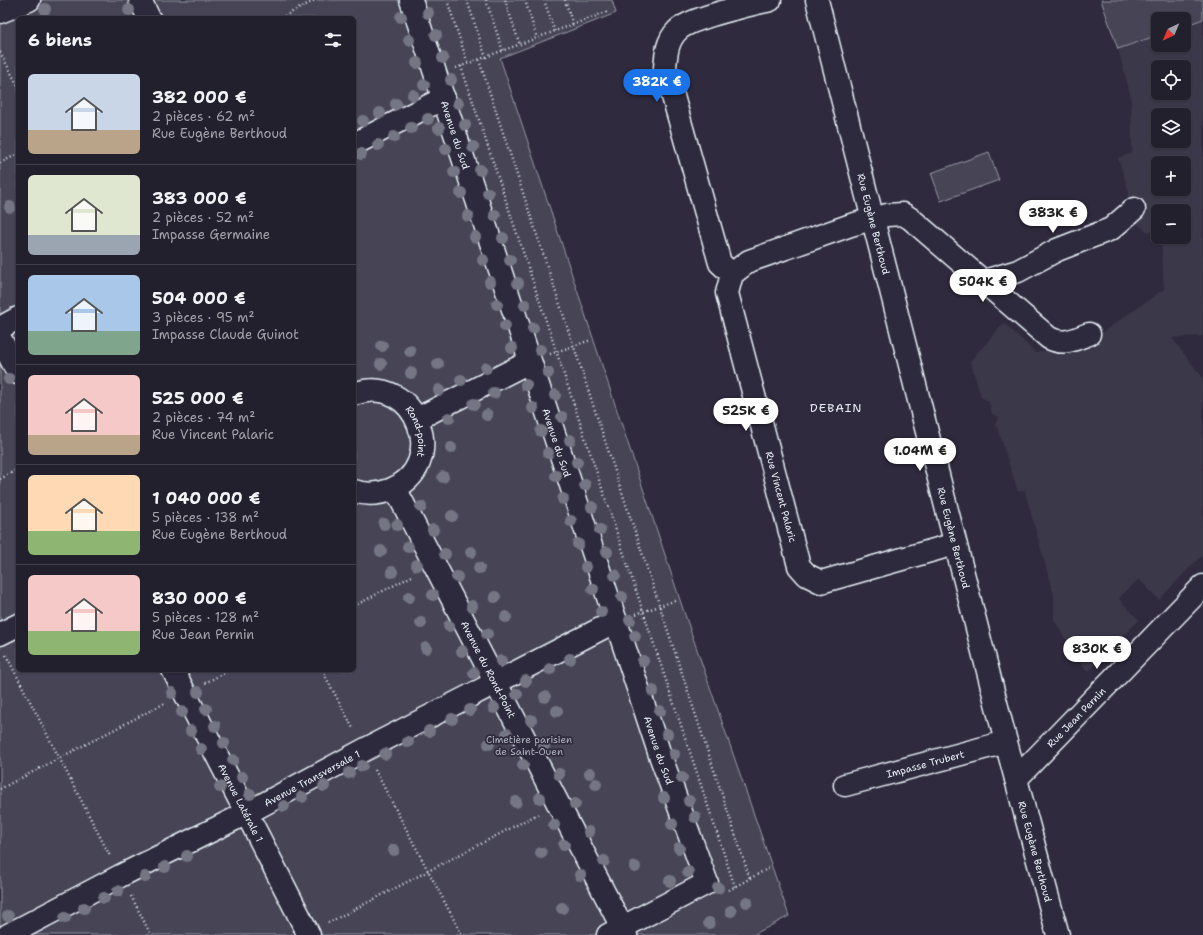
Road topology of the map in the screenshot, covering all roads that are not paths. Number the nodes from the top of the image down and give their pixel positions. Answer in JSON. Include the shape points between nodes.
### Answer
{"nodes":[{"id":1,"x":28,"y":0,"type":"edge"},
{"id":2,"x":140,"y":0,"type":"edge"},
{"id":3,"x":411,"y":0,"type":"edge"},
{"id":4,"x":770,"y":0,"type":"edge"},
{"id":5,"x":817,"y":0,"type":"edge"},
{"id":6,"x":0,"y":12,"type":"edge"},
{"id":7,"x":148,"y":16,"type":"edge"},
{"id":8,"x":444,"y":98,"type":"junction"},
{"id":9,"x":356,"y":143,"type":"edge"},
{"id":10,"x":1134,"y":209,"type":"dead end"},
{"id":11,"x":872,"y":219,"type":"junction"},
{"id":12,"x":732,"y":274,"type":"junction"},
{"id":13,"x":984,"y":281,"type":"junction"},
{"id":14,"x":16,"y":319,"type":"edge"},
{"id":15,"x":0,"y":328,"type":"edge"},
{"id":16,"x":1089,"y":334,"type":"dead end"},
{"id":17,"x":0,"y":338,"type":"edge"},
{"id":18,"x":529,"y":362,"type":"junction"},
{"id":19,"x":16,"y":368,"type":"edge"},
{"id":20,"x":356,"y":393,"type":"edge"},
{"id":21,"x":417,"y":419,"type":"junction"},
{"id":22,"x":395,"y":488,"type":"junction"},
{"id":23,"x":356,"y":491,"type":"edge"},
{"id":24,"x":956,"y":544,"type":"junction"},
{"id":25,"x":1203,"y":586,"type":"edge"},
{"id":26,"x":616,"y":622,"type":"junction"},
{"id":27,"x":16,"y":627,"type":"edge"},
{"id":28,"x":2,"y":642,"type":"edge"},
{"id":29,"x":174,"y":672,"type":"edge"},
{"id":30,"x":497,"y":683,"type":"junction"},
{"id":31,"x":1006,"y":742,"type":"junction"},
{"id":32,"x":1016,"y":779,"type":"junction"},
{"id":33,"x":845,"y":785,"type":"dead end"},
{"id":34,"x":247,"y":813,"type":"junction"},
{"id":35,"x":619,"y":932,"type":"edge"},
{"id":36,"x":309,"y":934,"type":"edge"},
{"id":37,"x":8,"y":935,"type":"edge"},
{"id":38,"x":1058,"y":935,"type":"edge"}],
"edges":[{"from":1,"to":6,"type":"street"},
{"from":2,"to":7,"type":"street"},
{"from":3,"to":8,"type":"street","name":"Avenue du Sud"},
{"from":4,"to":12,"type":"street","via":[[694,20],[677,30],[667,48],[665,68],[720,263]]},
{"from":5,"to":11,"type":"street","name":"Rue Eugène Berthoud"},
{"from":8,"to":9,"type":"street"},
{"from":8,"to":18,"type":"street","name":"Avenue du Sud"},
{"from":10,"to":13,"type":"street","via":[[1111,229],[1057,250],[1018,271]]},
{"from":11,"to":12,"type":"street","via":[[749,261]]},
{"from":11,"to":13,"type":"street","via":[[903,214]]},
{"from":11,"to":24,"type":"street","name":"Rue Eugène Berthoud"},
{"from":12,"to":24,"type":"street","name":"Rue Vincent Palaric","via":[[727,293],[799,566],[807,575],[821,582]]},
{"from":13,"to":16,"type":"street","via":[[1049,338],[1060,343]]},
{"from":14,"to":15,"type":"street"},
{"from":17,"to":19,"type":"street"},
{"from":18,"to":21,"type":"street"},
{"from":18,"to":26,"type":"street","name":"Avenue du Sud"},
{"from":20,"to":21,"type":"street","name":"Rond-point","via":[[373,390],[399,398]]},
{"from":21,"to":22,"type":"street","name":"Rond-point","via":[[422,431],[423,445],[420,458],[415,470]]},
{"from":22,"to":23,"type":"street","name":"Rond-point","via":[[370,494]]},
{"from":22,"to":30,"type":"street","name":"Avenue du Rond-Point"},
{"from":24,"to":31,"type":"street","name":"Rue Eugène Berthoud"},
{"from":25,"to":32,"type":"street","name":"Rue Jean Pernin"},
{"from":26,"to":30,"type":"street","name":"Avenue Transversale 1"},
{"from":26,"to":35,"type":"street","name":"Avenue du Sud","via":[[660,755],[707,883]]},
{"from":27,"to":28,"type":"street"},
{"from":29,"to":34,"type":"street","name":"Avenue Latérale 1"},
{"from":30,"to":34,"type":"street","name":"Avenue Transversale 1"},
{"from":30,"to":35,"type":"street","name":"Avenue du Rond-Point","via":[[559,804]]},
{"from":31,"to":32,"type":"street","name":"Rue Eugène Berthoud"},
{"from":31,"to":33,"type":"street","name":"Impasse Trubert"},
{"from":32,"to":38,"type":"street","name":"Rue Eugène Berthoud"},
{"from":34,"to":36,"type":"street","name":"Avenue Latérale 1"},
{"from":34,"to":37,"type":"street","name":"Avenue Transversale 1"}]}
